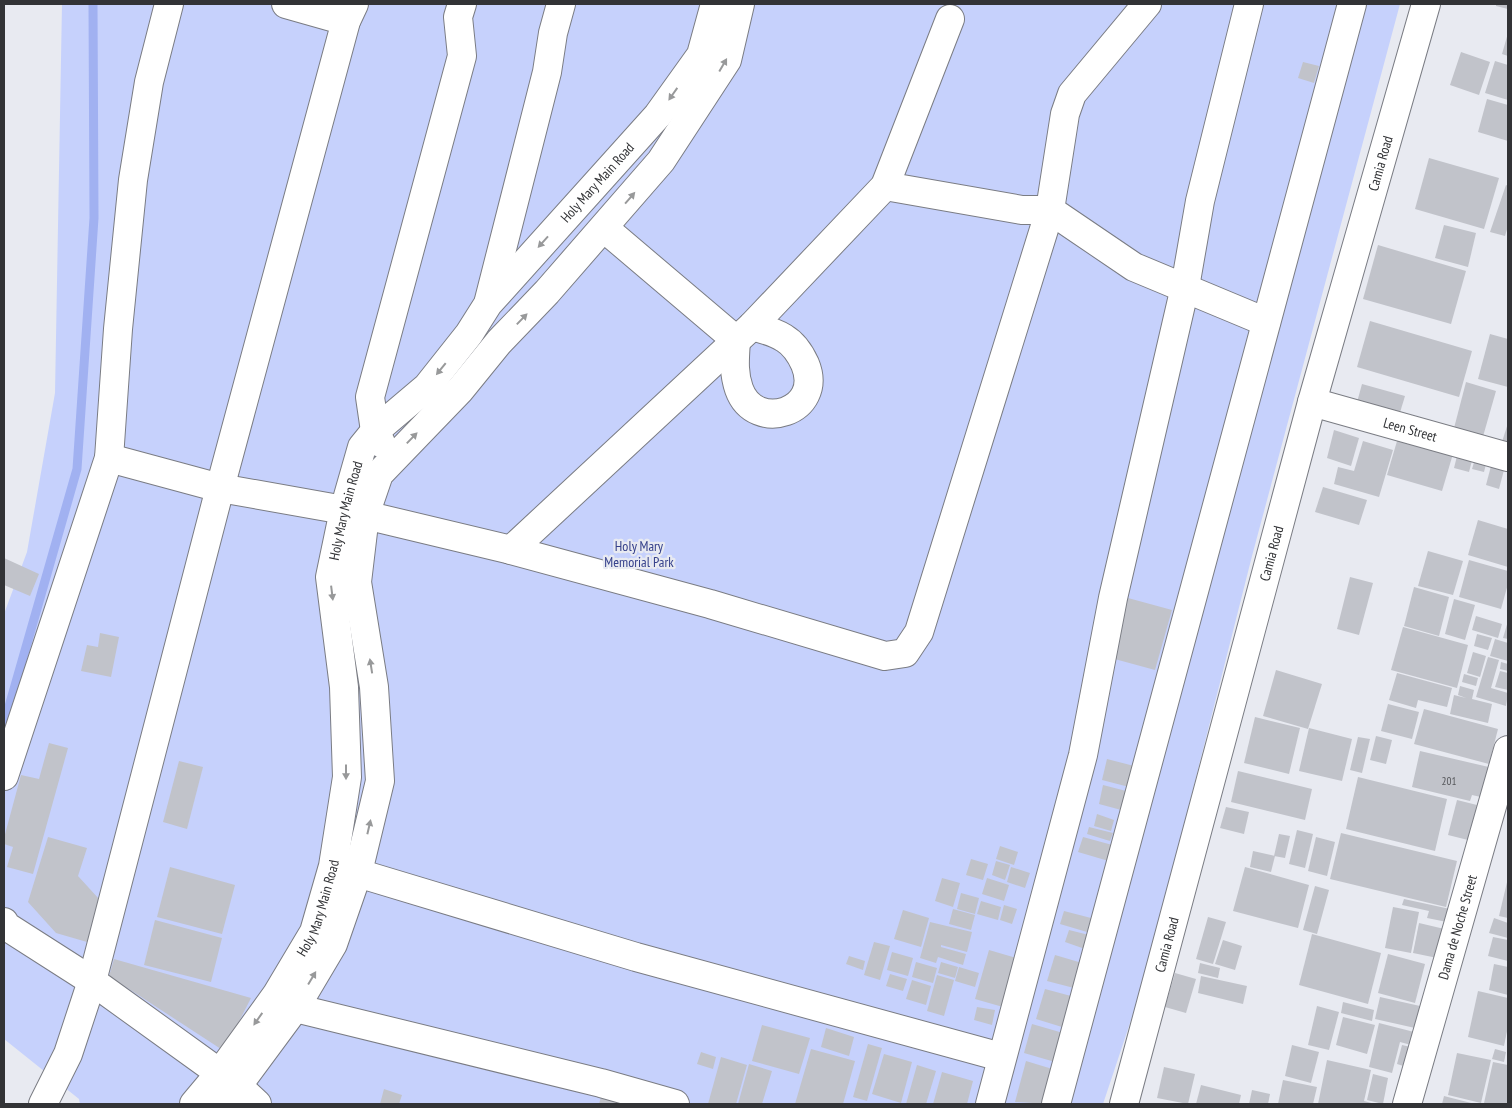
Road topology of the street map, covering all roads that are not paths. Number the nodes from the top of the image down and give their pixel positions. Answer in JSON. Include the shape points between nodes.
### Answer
{"nodes":[{"id":1,"x":169,"y":4,"type":"edge"},
{"id":2,"x":286,"y":4,"type":"edge"},
{"id":3,"x":462,"y":4,"type":"edge"},
{"id":4,"x":561,"y":4,"type":"edge"},
{"id":5,"x":714,"y":4,"type":"edge"},
{"id":6,"x":740,"y":4,"type":"edge"},
{"id":7,"x":1147,"y":4,"type":"edge"},
{"id":8,"x":1248,"y":4,"type":"edge"},
{"id":9,"x":1352,"y":4,"type":"edge"},
{"id":10,"x":1426,"y":4,"type":"edge"},
{"id":11,"x":350,"y":13,"type":"edge"},
{"id":12,"x":950,"y":19,"type":"dead end"},
{"id":13,"x":885,"y":186,"type":"junction"},
{"id":14,"x":1050,"y":210,"type":"junction"},
{"id":15,"x":604,"y":228,"type":"junction"},
{"id":16,"x":1185,"y":287,"type":"junction"},
{"id":17,"x":488,"y":304,"type":"junction"},
{"id":18,"x":1266,"y":322,"type":"junction"},
{"id":19,"x":744,"y":333,"type":"junction"},
{"id":20,"x":1312,"y":402,"type":"junction"},
{"id":21,"x":375,"y":431,"type":"junction"},
{"id":22,"x":1508,"y":457,"type":"edge"},
{"id":23,"x":108,"y":458,"type":"junction"},
{"id":24,"x":390,"y":461,"type":"junction"},
{"id":25,"x":220,"y":488,"type":"junction"},
{"id":26,"x":354,"y":513,"type":"junction"},
{"id":27,"x":511,"y":550,"type":"junction"},
{"id":28,"x":377,"y":731,"type":"junction"},
{"id":29,"x":345,"y":733,"type":"junction"},
{"id":30,"x":1508,"y":750,"type":"edge"},
{"id":31,"x":4,"y":776,"type":"edge"},
{"id":32,"x":345,"y":869,"type":"junction"},
{"id":33,"x":4,"y":922,"type":"edge"},
{"id":34,"x":92,"y":981,"type":"junction"},
{"id":35,"x":286,"y":1001,"type":"junction"},
{"id":36,"x":1001,"y":1057,"type":"junction"},
{"id":37,"x":235,"y":1092,"type":"edge"},
{"id":38,"x":42,"y":1104,"type":"edge"},
{"id":39,"x":194,"y":1104,"type":"edge"},
{"id":40,"x":675,"y":1104,"type":"edge"},
{"id":41,"x":990,"y":1104,"type":"edge"},
{"id":42,"x":1056,"y":1104,"type":"edge"},
{"id":43,"x":1124,"y":1104,"type":"edge"},
{"id":44,"x":1407,"y":1104,"type":"edge"}],
"edges":[{"from":1,"to":23,"type":"street","via":[[149,82],[133,180]]},
{"from":2,"to":11,"type":"street"},
{"from":3,"to":21,"type":"street","via":[[458,17],[462,56],[370,397]]},
{"from":4,"to":17,"type":"street","via":[[548,72]]},
{"from":5,"to":17,"type":"street","name":"Holy Mary Main Road","one_way":true,"via":[[701,55],[658,115]]},
{"from":15,"to":6,"type":"street","name":"Holy Mary Main Road","one_way":true,"via":[[661,161],[727,60]]},
{"from":7,"to":14,"type":"street","via":[[1072,94],[1065,114]]},
{"from":8,"to":16,"type":"street","via":[[1200,201]]},
{"from":9,"to":18,"type":"street"},
{"from":10,"to":20,"type":"street","name":"Camia Road"},
{"from":11,"to":25,"type":"street"},
{"from":12,"to":13,"type":"street"},
{"from":13,"to":14,"type":"street","via":[[1022,210]]},
{"from":13,"to":19,"type":"street"},
{"from":14,"to":16,"type":"street","via":[[1134,267]]},
{"from":14,"to":27,"type":"street","via":[[919,632],[904,653],[886,656]]},
{"from":15,"to":19,"type":"street"},
{"from":24,"to":15,"type":"street","name":"Holy Mary Main Road","one_way":true,"via":[[460,390],[499,342]]},
{"from":16,"to":18,"type":"street"},
{"from":16,"to":36,"type":"street","via":[[1113,598],[1083,755]]},
{"from":17,"to":21,"type":"street","name":"Holy Mary Main Road","one_way":true,"via":[[427,387]]},
{"from":18,"to":42,"type":"street"},
{"from":19,"to":27,"type":"street"},
{"from":20,"to":22,"type":"street","name":"Leen Street"},
{"from":20,"to":43,"type":"street","name":"Camia Road"},
{"from":21,"to":24,"type":"street"},
{"from":21,"to":26,"type":"street","name":"Holy Mary Main Road","via":[[362,447]]},
{"from":23,"to":25,"type":"street"},
{"from":23,"to":31,"type":"street"},
{"from":24,"to":26,"type":"street","name":"Holy Mary Main Road"},
{"from":25,"to":26,"type":"street"},
{"from":25,"to":34,"type":"street"},
{"from":26,"to":27,"type":"street"},
{"from":28,"to":26,"type":"street","name":"Holy Mary Main Road","one_way":true,"via":[[374,686],[357,582]]},
{"from":26,"to":29,"type":"street","name":"Holy Mary Main Road","one_way":true,"via":[[330,577],[344,687]]},
{"from":28,"to":29,"type":"street"},
{"from":32,"to":28,"type":"street","name":"Holy Mary Main Road","one_way":true,"via":[[380,782]]},
{"from":29,"to":32,"type":"street","name":"Holy Mary Main Road","one_way":true},
{"from":30,"to":44,"type":"street","name":"Dama de Noche Street"},
{"from":32,"to":35,"type":"street","name":"Holy Mary Main Road","via":[[314,932]]},
{"from":32,"to":36,"type":"street","via":[[636,957]]},
{"from":33,"to":34,"type":"street"},
{"from":34,"to":37,"type":"street"},
{"from":34,"to":38,"type":"street","via":[[68,1054]]},
{"from":35,"to":37,"type":"street","name":"Holy Mary Main Road"},
{"from":35,"to":40,"type":"street"},
{"from":36,"to":41,"type":"street"},
{"from":37,"to":39,"type":"street","name":"Holy Mary Main Road"}]}
